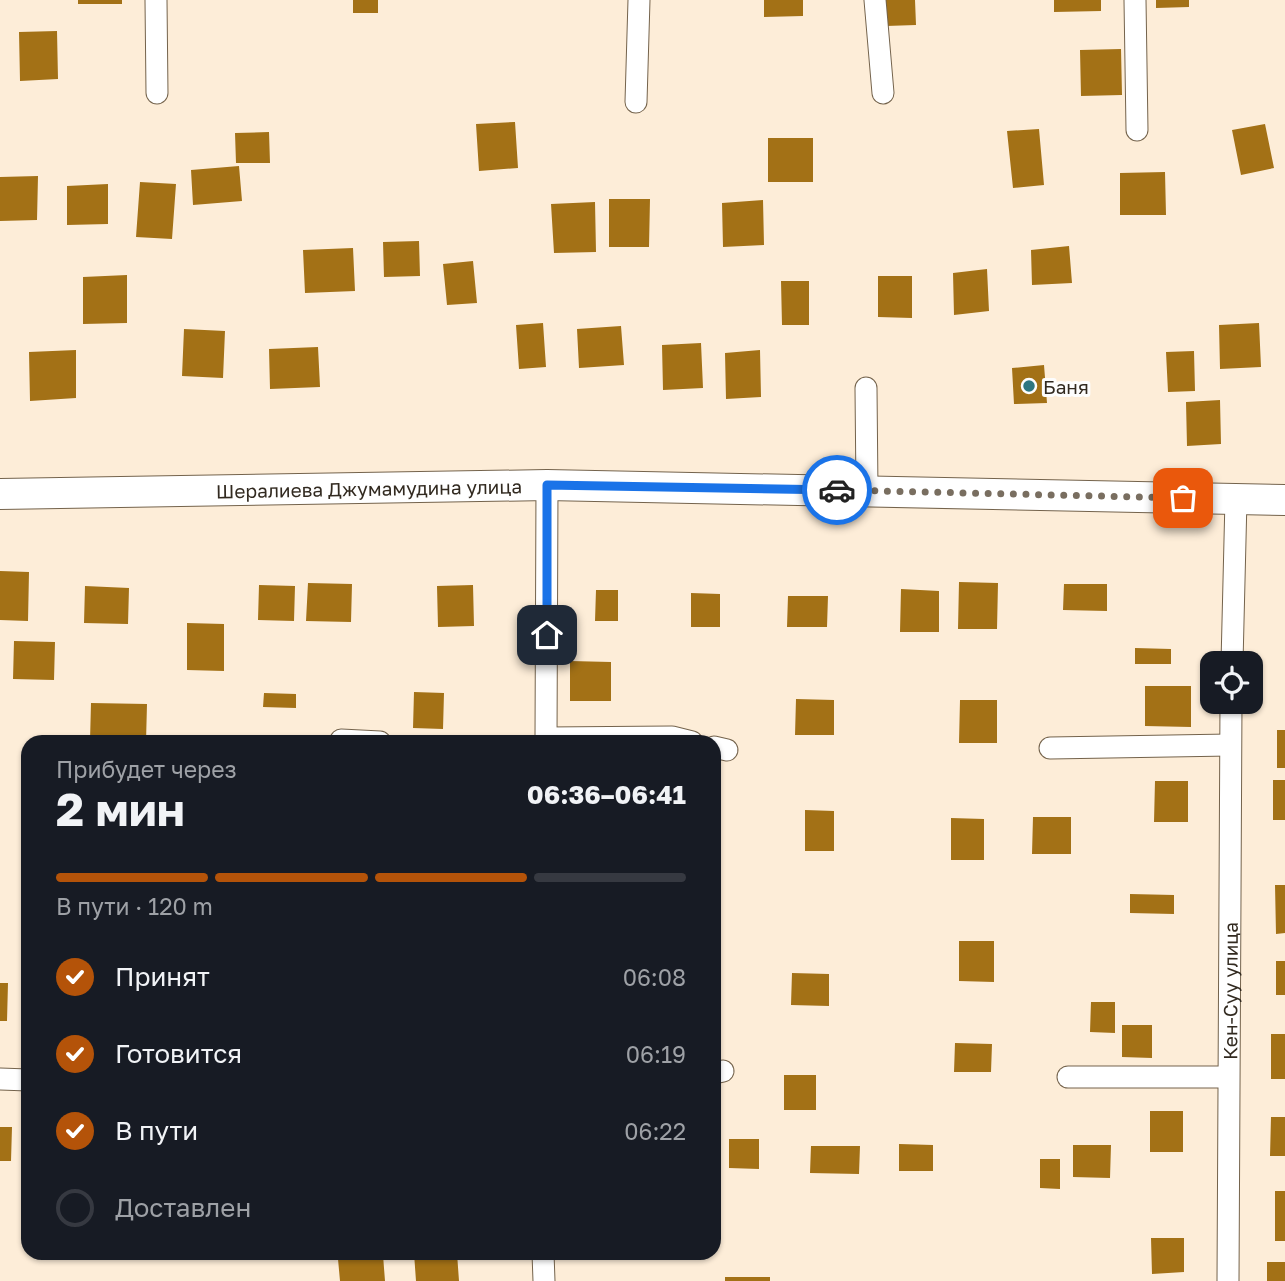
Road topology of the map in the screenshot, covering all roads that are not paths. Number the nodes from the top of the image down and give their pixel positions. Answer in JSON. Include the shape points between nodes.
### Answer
{"nodes":[{"id":1,"x":156,"y":0,"type":"edge"},
{"id":2,"x":639,"y":0,"type":"edge"},
{"id":3,"x":875,"y":0,"type":"edge"},
{"id":4,"x":1135,"y":0,"type":"edge"},
{"id":5,"x":157,"y":93,"type":"dead end"},
{"id":6,"x":883,"y":93,"type":"dead end"},
{"id":7,"x":636,"y":102,"type":"dead end"},
{"id":8,"x":1137,"y":130,"type":"dead end"},
{"id":9,"x":866,"y":388,"type":"dead end"},
{"id":10,"x":547,"y":485,"type":"junction"},
{"id":11,"x":867,"y":491,"type":"junction"},
{"id":12,"x":0,"y":494,"type":"edge"},
{"id":13,"x":1236,"y":499,"type":"junction"},
{"id":14,"x":1285,"y":500,"type":"edge"},
{"id":15,"x":1232,"y":651,"type":"edge"},
{"id":16,"x":1231,"y":714,"type":"edge"},
{"id":17,"x":547,"y":735,"type":"edge"},
{"id":18,"x":1230,"y":745,"type":"junction"},
{"id":19,"x":1050,"y":748,"type":"dead end"},
{"id":20,"x":1068,"y":1077,"type":"dead end"},
{"id":21,"x":1228,"y":1077,"type":"junction"},
{"id":22,"x":0,"y":1079,"type":"edge"},
{"id":23,"x":21,"y":1080,"type":"edge"},
{"id":24,"x":543,"y":1260,"type":"edge"},
{"id":25,"x":544,"y":1281,"type":"edge"},
{"id":26,"x":1227,"y":1281,"type":"edge"}],
"edges":[{"from":1,"to":5,"type":"street"},
{"from":2,"to":7,"type":"street"},
{"from":3,"to":6,"type":"street"},
{"from":4,"to":8,"type":"street"},
{"from":9,"to":11,"type":"street"},
{"from":10,"to":11,"type":"street","name":"Шералиева Джумамудина улица"},
{"from":10,"to":12,"type":"street","name":"Шералиева Джумамудина улица"},
{"from":10,"to":17,"type":"street"},
{"from":11,"to":13,"type":"street","name":"Шералиева Джумамудина улица"},
{"from":13,"to":14,"type":"street","name":"Шералиева Джумамудина улица"},
{"from":13,"to":15,"type":"street"},
{"from":16,"to":18,"type":"street","name":"Кен-Суу улица"},
{"from":18,"to":19,"type":"street"},
{"from":18,"to":21,"type":"street","name":"Кен-Суу улица"},
{"from":20,"to":21,"type":"street"},
{"from":21,"to":26,"type":"street","name":"Кен-Суу улица"},
{"from":22,"to":23,"type":"street"},
{"from":24,"to":25,"type":"street"}]}
